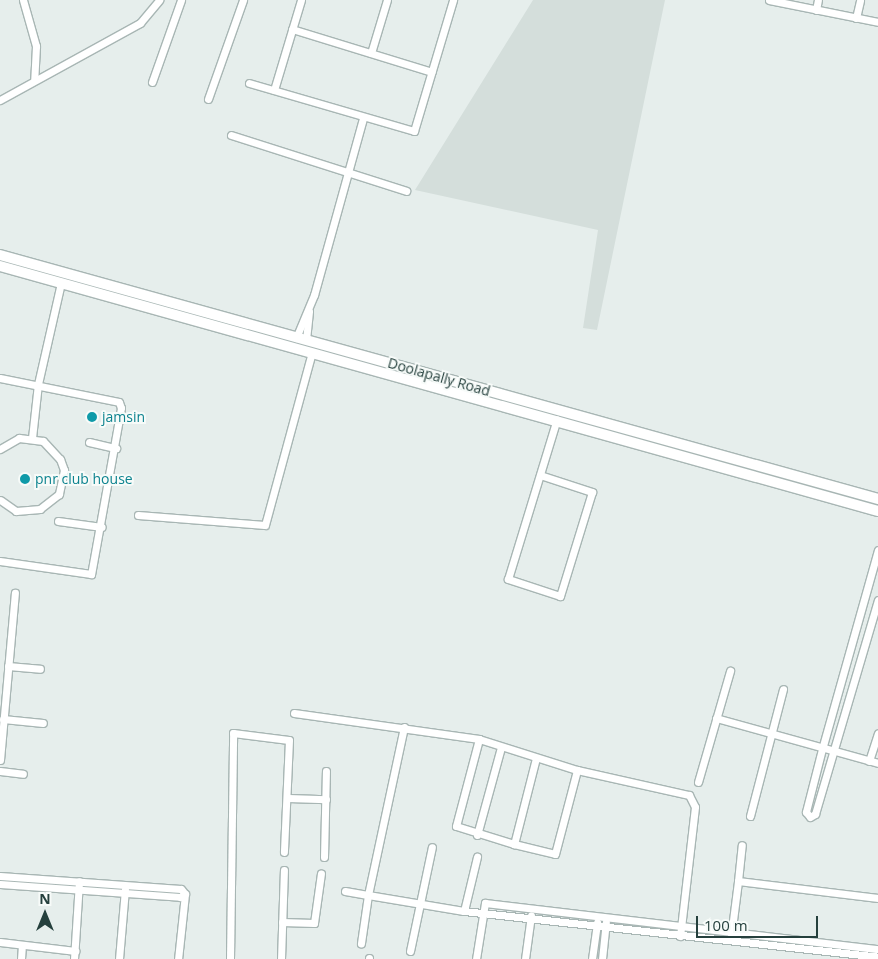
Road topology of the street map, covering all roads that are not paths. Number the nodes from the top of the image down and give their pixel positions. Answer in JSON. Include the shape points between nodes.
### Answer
{"nodes":[{"id":1,"x":23,"y":0,"type":"edge"},
{"id":2,"x":159,"y":0,"type":"edge"},
{"id":3,"x":181,"y":0,"type":"edge"},
{"id":4,"x":243,"y":0,"type":"edge"},
{"id":5,"x":300,"y":0,"type":"edge"},
{"id":6,"x":387,"y":0,"type":"edge"},
{"id":7,"x":453,"y":0,"type":"edge"},
{"id":8,"x":769,"y":0,"type":"edge"},
{"id":9,"x":818,"y":0,"type":"edge"},
{"id":10,"x":860,"y":0,"type":"edge"},
{"id":11,"x":816,"y":10,"type":"junction"},
{"id":12,"x":856,"y":18,"type":"junction"},
{"id":13,"x":878,"y":22,"type":"edge"},
{"id":14,"x":292,"y":29,"type":"junction"},
{"id":15,"x":371,"y":53,"type":"junction"},
{"id":16,"x":432,"y":72,"type":"junction"},
{"id":17,"x":34,"y":80,"type":"junction"},
{"id":18,"x":152,"y":82,"type":"dead end"},
{"id":19,"x":249,"y":83,"type":"dead end"},
{"id":20,"x":274,"y":90,"type":"junction"},
{"id":21,"x":208,"y":99,"type":"dead end"},
{"id":22,"x":0,"y":100,"type":"edge"},
{"id":23,"x":363,"y":118,"type":"junction"},
{"id":24,"x":231,"y":135,"type":"dead end"},
{"id":25,"x":348,"y":169,"type":"junction"},
{"id":26,"x":406,"y":190,"type":"dead end"},
{"id":27,"x":0,"y":255,"type":"edge"},
{"id":28,"x":0,"y":266,"type":"edge"},
{"id":29,"x":61,"y":283,"type":"junction"},
{"id":30,"x":88,"y":285,"type":"junction"},
{"id":31,"x":301,"y":339,"type":"junction"},
{"id":32,"x":312,"y":352,"type":"junction"},
{"id":33,"x":0,"y":378,"type":"edge"},
{"id":34,"x":38,"y":384,"type":"junction"},
{"id":35,"x":557,"y":419,"type":"junction"},
{"id":36,"x":32,"y":438,"type":"junction"},
{"id":37,"x":89,"y":442,"type":"dead end"},
{"id":38,"x":116,"y":448,"type":"junction"},
{"id":39,"x":0,"y":449,"type":"edge"},
{"id":40,"x":540,"y":475,"type":"junction"},
{"id":41,"x":812,"y":481,"type":"junction"},
{"id":42,"x":810,"y":492,"type":"junction"},
{"id":43,"x":878,"y":499,"type":"edge"},
{"id":44,"x":0,"y":500,"type":"edge"},
{"id":45,"x":878,"y":511,"type":"edge"},
{"id":46,"x":138,"y":515,"type":"dead end"},
{"id":47,"x":58,"y":521,"type":"dead end"},
{"id":48,"x":102,"y":528,"type":"junction"},
{"id":49,"x":878,"y":550,"type":"edge"},
{"id":50,"x":0,"y":561,"type":"edge"},
{"id":51,"x":15,"y":593,"type":"dead end"},
{"id":52,"x":865,"y":595,"type":"junction"},
{"id":53,"x":878,"y":599,"type":"edge"},
{"id":54,"x":8,"y":666,"type":"junction"},
{"id":55,"x":40,"y":669,"type":"dead end"},
{"id":56,"x":730,"y":671,"type":"dead end"},
{"id":57,"x":783,"y":689,"type":"dead end"},
{"id":58,"x":838,"y":692,"type":"junction"},
{"id":59,"x":850,"y":695,"type":"junction"},
{"id":60,"x":294,"y":713,"type":"dead end"},
{"id":61,"x":716,"y":718,"type":"junction"},
{"id":62,"x":4,"y":720,"type":"junction"},
{"id":63,"x":43,"y":723,"type":"dead end"},
{"id":64,"x":404,"y":727,"type":"junction"},
{"id":65,"x":878,"y":732,"type":"edge"},
{"id":66,"x":770,"y":733,"type":"junction"},
{"id":67,"x":479,"y":739,"type":"junction"},
{"id":68,"x":501,"y":747,"type":"junction"},
{"id":69,"x":822,"y":749,"type":"junction"},
{"id":70,"x":832,"y":752,"type":"junction"},
{"id":71,"x":536,"y":758,"type":"junction"},
{"id":72,"x":0,"y":760,"type":"edge"},
{"id":73,"x":869,"y":761,"type":"junction"},
{"id":74,"x":878,"y":763,"type":"edge"},
{"id":75,"x":576,"y":770,"type":"junction"},
{"id":76,"x":0,"y":771,"type":"edge"},
{"id":77,"x":326,"y":771,"type":"dead end"},
{"id":78,"x":23,"y":774,"type":"dead end"},
{"id":79,"x":698,"y":782,"type":"dead end"},
{"id":80,"x":288,"y":798,"type":"junction"},
{"id":81,"x":326,"y":799,"type":"junction"},
{"id":82,"x":750,"y":816,"type":"dead end"},
{"id":83,"x":477,"y":835,"type":"junction"},
{"id":84,"x":514,"y":844,"type":"junction"},
{"id":85,"x":742,"y":845,"type":"dead end"},
{"id":86,"x":432,"y":847,"type":"dead end"},
{"id":87,"x":284,"y":852,"type":"dead end"},
{"id":88,"x":324,"y":858,"type":"dead end"},
{"id":89,"x":477,"y":858,"type":"dead end"},
{"id":90,"x":284,"y":870,"type":"dead end"},
{"id":91,"x":321,"y":873,"type":"dead end"},
{"id":92,"x":0,"y":876,"type":"edge"},
{"id":93,"x":79,"y":881,"type":"junction"},
{"id":94,"x":738,"y":881,"type":"junction"},
{"id":95,"x":0,"y":884,"type":"edge"},
{"id":96,"x":126,"y":884,"type":"junction"},
{"id":97,"x":183,"y":891,"type":"junction"},
{"id":98,"x":345,"y":891,"type":"dead end"},
{"id":99,"x":78,"y":892,"type":"junction"},
{"id":100,"x":125,"y":893,"type":"junction"},
{"id":101,"x":368,"y":895,"type":"junction"},
{"id":102,"x":878,"y":898,"type":"edge"},
{"id":103,"x":420,"y":904,"type":"junction"},
{"id":104,"x":464,"y":911,"type":"junction"},
{"id":105,"x":484,"y":911,"type":"junction"},
{"id":106,"x":531,"y":914,"type":"junction"},
{"id":107,"x":598,"y":917,"type":"junction"},
{"id":108,"x":607,"y":918,"type":"junction"},
{"id":109,"x":282,"y":922,"type":"junction"},
{"id":110,"x":596,"y":926,"type":"junction"},
{"id":111,"x":681,"y":926,"type":"junction"},
{"id":112,"x":606,"y":927,"type":"junction"},
{"id":113,"x":731,"y":932,"type":"junction"},
{"id":114,"x":680,"y":936,"type":"junction"},
{"id":115,"x":0,"y":942,"type":"edge"},
{"id":116,"x":730,"y":942,"type":"junction"},
{"id":117,"x":361,"y":943,"type":"dead end"},
{"id":118,"x":22,"y":945,"type":"junction"},
{"id":119,"x":878,"y":949,"type":"edge"},
{"id":120,"x":74,"y":951,"type":"junction"},
{"id":121,"x":410,"y":951,"type":"dead end"},
{"id":122,"x":829,"y":952,"type":"edge"},
{"id":123,"x":878,"y":957,"type":"edge"},
{"id":124,"x":21,"y":959,"type":"edge"},
{"id":125,"x":74,"y":959,"type":"edge"},
{"id":126,"x":119,"y":959,"type":"edge"},
{"id":127,"x":178,"y":959,"type":"edge"},
{"id":128,"x":230,"y":959,"type":"edge"},
{"id":129,"x":281,"y":959,"type":"edge"},
{"id":130,"x":476,"y":959,"type":"edge"},
{"id":131,"x":526,"y":959,"type":"edge"},
{"id":132,"x":592,"y":959,"type":"edge"},
{"id":133,"x":602,"y":959,"type":"edge"}],
"edges":[{"from":1,"to":17,"type":"street","via":[[36,46]]},
{"from":2,"to":17,"type":"street","via":[[140,23]]},
{"from":3,"to":18,"type":"street"},
{"from":4,"to":21,"type":"street"},
{"from":5,"to":14,"type":"street"},
{"from":6,"to":15,"type":"street"},
{"from":7,"to":16,"type":"street"},
{"from":8,"to":11,"type":"street"},
{"from":9,"to":11,"type":"street"},
{"from":10,"to":12,"type":"street"},
{"from":11,"to":12,"type":"street"},
{"from":12,"to":13,"type":"street"},
{"from":14,"to":15,"type":"street"},
{"from":14,"to":20,"type":"street"},
{"from":15,"to":16,"type":"street"},
{"from":16,"to":23,"type":"street","via":[[414,131]]},
{"from":17,"to":22,"type":"street"},
{"from":19,"to":20,"type":"street"},
{"from":20,"to":23,"type":"street"},
{"from":23,"to":25,"type":"street"},
{"from":24,"to":25,"type":"street"},
{"from":25,"to":26,"type":"street"},
{"from":25,"to":31,"type":"street"},
{"from":27,"to":30,"type":"main road","name":"Doolapally Road"},
{"from":28,"to":29,"type":"main road"},
{"from":29,"to":30,"type":"main road"},
{"from":29,"to":34,"type":"street"},
{"from":30,"to":31,"type":"main road","name":"Doolapally Road"},
{"from":30,"to":32,"type":"main road"},
{"from":31,"to":41,"type":"main road","name":"Doolapally Road"},
{"from":32,"to":35,"type":"main road"},
{"from":32,"to":46,"type":"street","via":[[265,525]]},
{"from":33,"to":34,"type":"street"},
{"from":34,"to":36,"type":"street"},
{"from":34,"to":38,"type":"street","via":[[119,402],[122,412]]},
{"from":35,"to":40,"type":"street"},
{"from":35,"to":42,"type":"main road"},
{"from":36,"to":39,"type":"street","via":[[19,438]]},
{"from":36,"to":44,"type":"street","via":[[44,442],[60,459],[63,482],[59,494],[46,506],[28,512]]},
{"from":37,"to":38,"type":"street"},
{"from":38,"to":48,"type":"street"},
{"from":40,"to":40,"type":"street","via":[[508,579],[560,596],[592,492]]},
{"from":41,"to":42,"type":"main road"},
{"from":41,"to":43,"type":"main road","name":"Doolapally Road"},
{"from":42,"to":45,"type":"main road"},
{"from":47,"to":48,"type":"street"},
{"from":48,"to":50,"type":"street","via":[[91,574],[70,575]]},
{"from":49,"to":52,"type":"street"},
{"from":51,"to":54,"type":"street"},
{"from":52,"to":53,"type":"street"},
{"from":52,"to":58,"type":"street"},
{"from":53,"to":59,"type":"street"},
{"from":54,"to":55,"type":"street"},
{"from":54,"to":62,"type":"street"},
{"from":56,"to":61,"type":"street"},
{"from":57,"to":66,"type":"street"},
{"from":58,"to":59,"type":"street"},
{"from":58,"to":69,"type":"street"},
{"from":59,"to":70,"type":"street"},
{"from":60,"to":64,"type":"street"},
{"from":61,"to":66,"type":"street"},
{"from":61,"to":79,"type":"street"},
{"from":62,"to":63,"type":"street"},
{"from":62,"to":72,"type":"street"},
{"from":64,"to":67,"type":"street"},
{"from":64,"to":101,"type":"street"},
{"from":65,"to":73,"type":"street"},
{"from":66,"to":69,"type":"street"},
{"from":66,"to":82,"type":"street"},
{"from":67,"to":68,"type":"street"},
{"from":67,"to":83,"type":"street","via":[[456,822],[461,831]]},
{"from":68,"to":71,"type":"street"},
{"from":68,"to":83,"type":"street"},
{"from":69,"to":70,"type":"street"},
{"from":69,"to":70,"type":"street","via":[[806,812],[810,817],[815,814]]},
{"from":70,"to":73,"type":"street"},
{"from":71,"to":75,"type":"street"},
{"from":71,"to":84,"type":"street"},
{"from":73,"to":74,"type":"street"},
{"from":75,"to":84,"type":"street","via":[[555,854]]},
{"from":75,"to":111,"type":"street","via":[[693,798]]},
{"from":76,"to":78,"type":"street"},
{"from":77,"to":81,"type":"street"},
{"from":80,"to":81,"type":"street"},
{"from":80,"to":87,"type":"street"},
{"from":80,"to":128,"type":"street","via":[[289,740],[233,733]]},
{"from":81,"to":88,"type":"street"},
{"from":83,"to":84,"type":"street"},
{"from":85,"to":94,"type":"street"},
{"from":86,"to":103,"type":"street"},
{"from":89,"to":104,"type":"street"},
{"from":90,"to":109,"type":"street"},
{"from":91,"to":109,"type":"street","via":[[314,923]]},
{"from":92,"to":93,"type":"street"},
{"from":93,"to":96,"type":"street"},
{"from":93,"to":99,"type":"street"},
{"from":94,"to":102,"type":"street"},
{"from":94,"to":113,"type":"street"},
{"from":95,"to":99,"type":"street"},
{"from":96,"to":97,"type":"street"},
{"from":96,"to":100,"type":"street"},
{"from":97,"to":100,"type":"street"},
{"from":97,"to":127,"type":"street"},
{"from":98,"to":101,"type":"street"},
{"from":99,"to":100,"type":"street"},
{"from":99,"to":120,"type":"street"},
{"from":100,"to":126,"type":"street"},
{"from":101,"to":103,"type":"street"},
{"from":101,"to":117,"type":"street"},
{"from":103,"to":104,"type":"street"},
{"from":103,"to":121,"type":"street"},
{"from":104,"to":105,"type":"street"},
{"from":105,"to":106,"type":"street"},
{"from":105,"to":106,"type":"street","via":[[485,903]]},
{"from":105,"to":130,"type":"street"},
{"from":106,"to":107,"type":"street"},
{"from":106,"to":110,"type":"street"},
{"from":106,"to":131,"type":"street"},
{"from":107,"to":108,"type":"street"},
{"from":107,"to":110,"type":"street"},
{"from":108,"to":111,"type":"street"},
{"from":108,"to":112,"type":"street"},
{"from":109,"to":129,"type":"street"},
{"from":110,"to":112,"type":"street"},
{"from":110,"to":132,"type":"street"},
{"from":111,"to":113,"type":"street"},
{"from":111,"to":114,"type":"street"},
{"from":112,"to":114,"type":"street"},
{"from":112,"to":133,"type":"street"},
{"from":113,"to":116,"type":"street"},
{"from":113,"to":122,"type":"street"},
{"from":114,"to":116,"type":"street"},
{"from":115,"to":118,"type":"street"},
{"from":116,"to":122,"type":"street"},
{"from":118,"to":120,"type":"street"},
{"from":118,"to":124,"type":"street"},
{"from":119,"to":122,"type":"street"},
{"from":120,"to":125,"type":"street"},
{"from":122,"to":123,"type":"street"}]}
